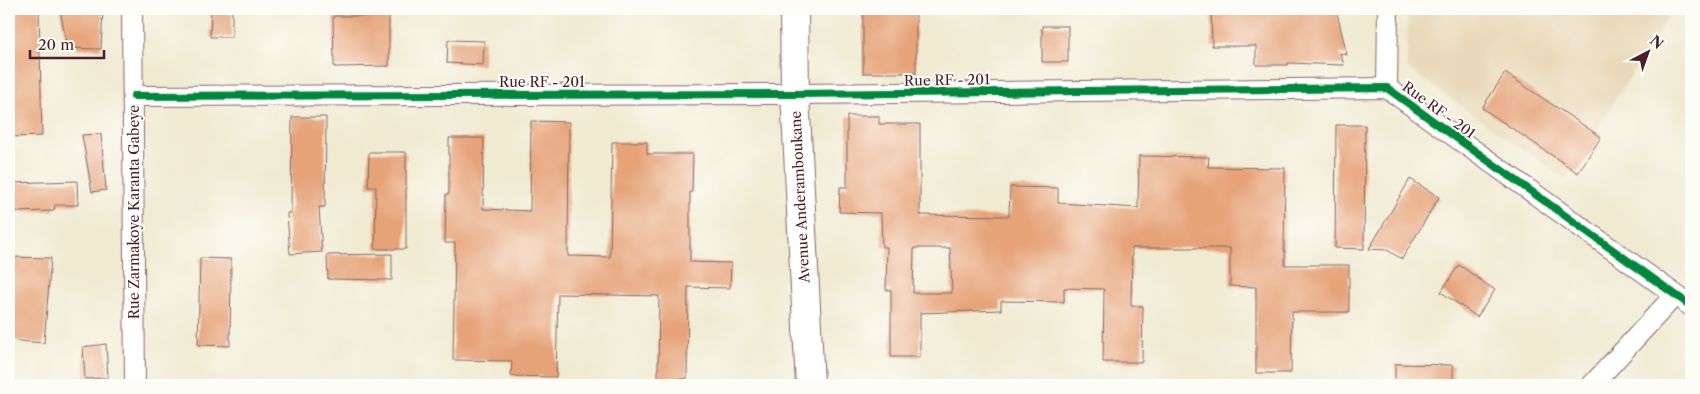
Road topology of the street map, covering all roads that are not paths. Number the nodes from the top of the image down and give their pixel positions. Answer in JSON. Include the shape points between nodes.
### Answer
{"nodes":[{"id":1,"x":132,"y":9,"type":"edge"},
{"id":2,"x":794,"y":9,"type":"edge"},
{"id":3,"x":1388,"y":9,"type":"edge"},
{"id":4,"x":1387,"y":88,"type":"junction"},
{"id":5,"x":795,"y":94,"type":"junction"},
{"id":6,"x":134,"y":96,"type":"junction"},
{"id":7,"x":1683,"y":300,"type":"edge"},
{"id":8,"x":135,"y":385,"type":"edge"},
{"id":9,"x":810,"y":385,"type":"edge"},
{"id":10,"x":1592,"y":385,"type":"edge"}],
"edges":[{"from":1,"to":6,"type":"street","name":"Rue Zarmakoye Karanta Gabeye"},
{"from":2,"to":5,"type":"street","name":"Avenue Anderamboukane"},
{"from":3,"to":4,"type":"street"},
{"from":4,"to":5,"type":"street","name":"Rue RF - 201"},
{"from":4,"to":7,"type":"street","name":"Rue RF - 201"},
{"from":5,"to":6,"type":"street","name":"Rue RF - 201"},
{"from":5,"to":9,"type":"street","name":"Avenue Anderamboukane"},
{"from":6,"to":8,"type":"street","name":"Rue Zarmakoye Karanta Gabeye"},
{"from":7,"to":10,"type":"street"}]}
